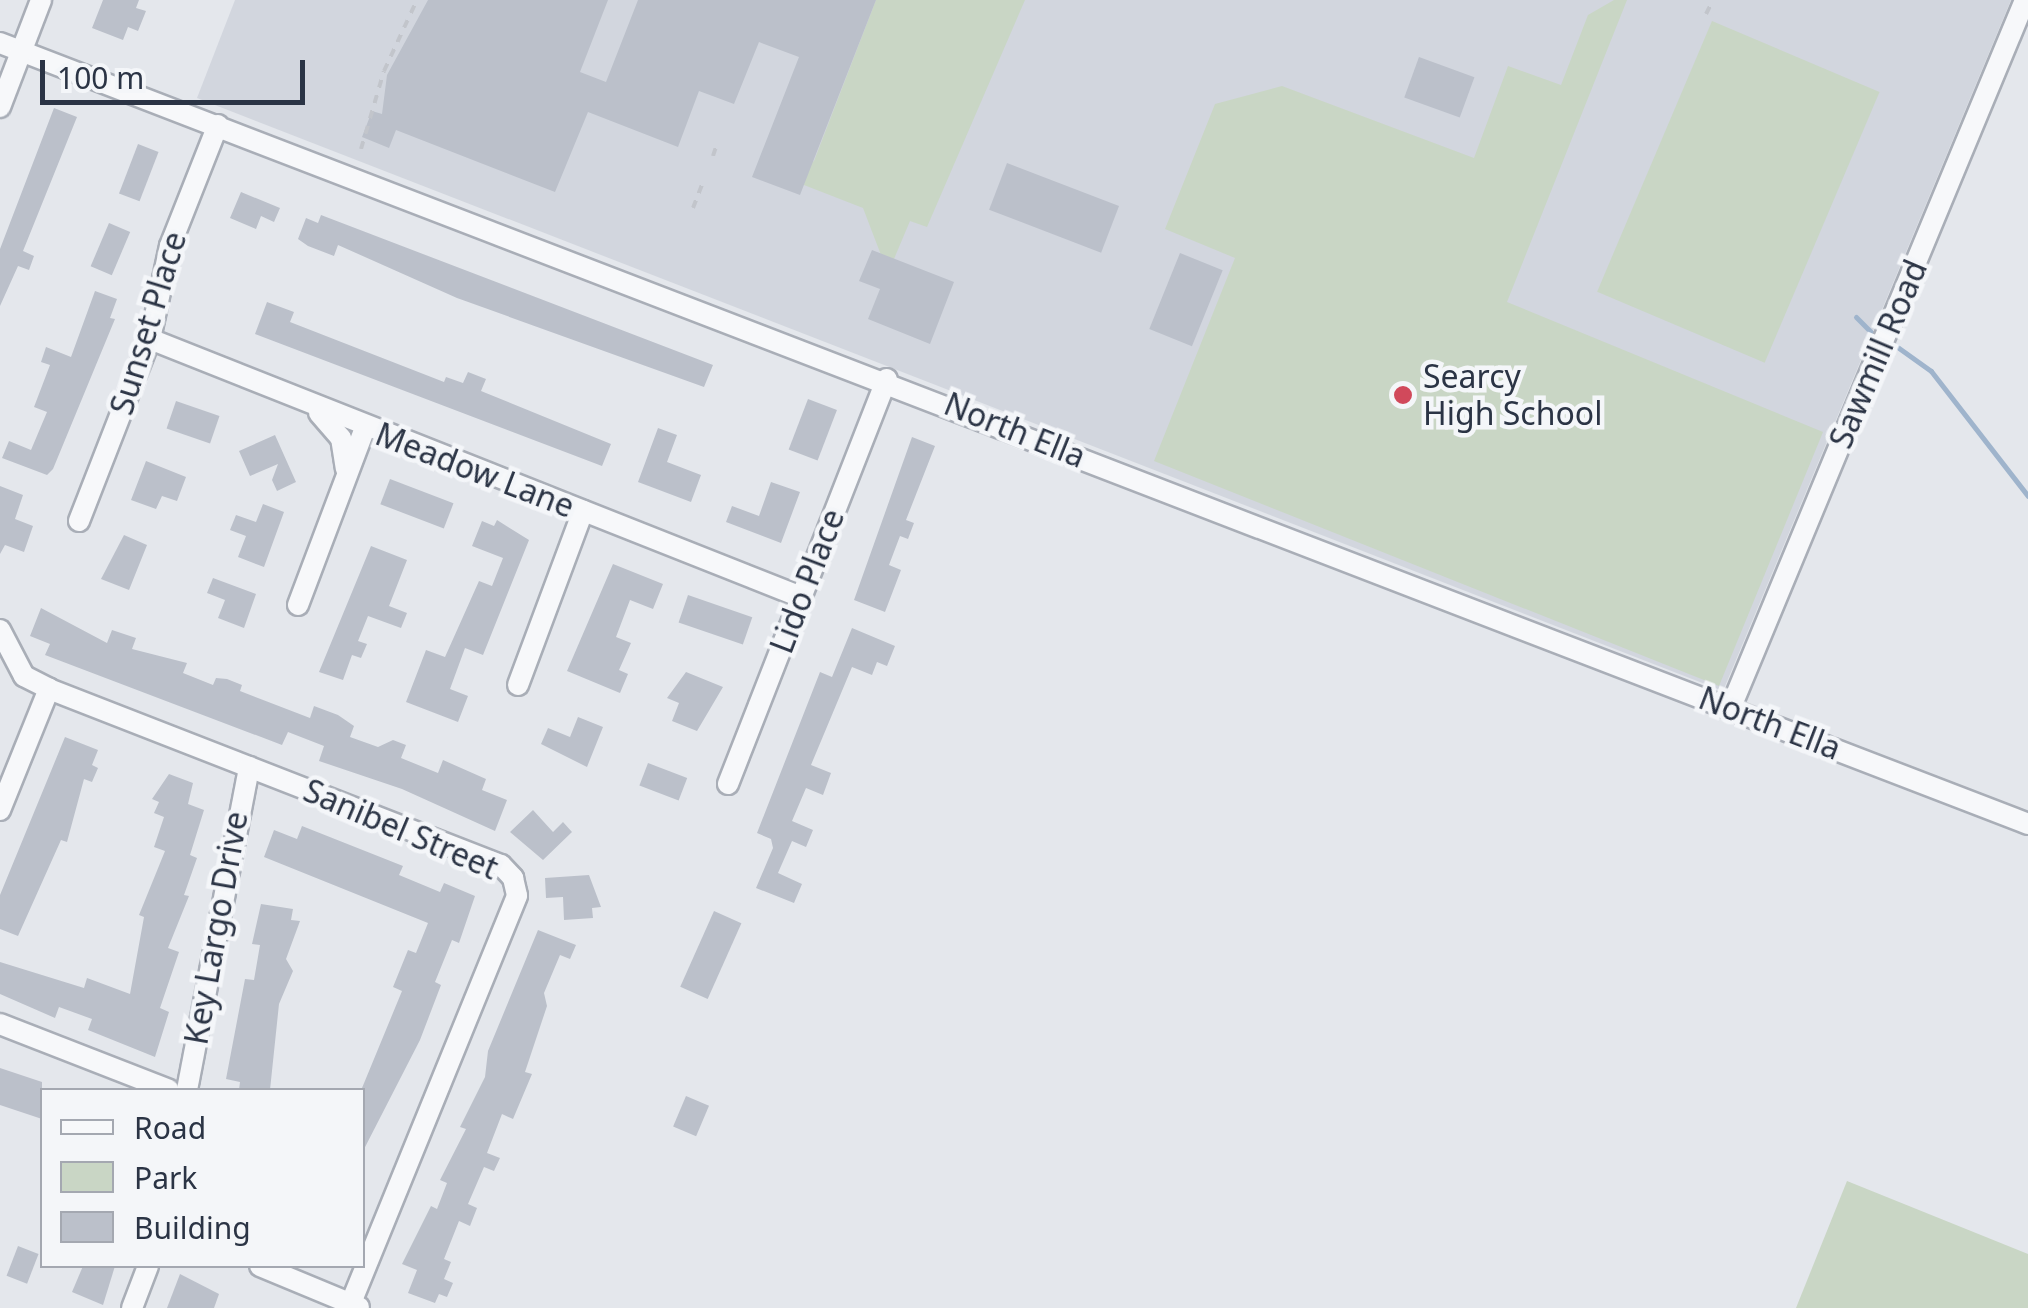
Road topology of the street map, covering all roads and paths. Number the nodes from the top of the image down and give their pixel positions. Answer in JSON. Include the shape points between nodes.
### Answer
{"nodes":[{"id":1,"x":41,"y":0,"type":"edge"},
{"id":2,"x":417,"y":0,"type":"edge"},
{"id":3,"x":1713,"y":0,"type":"edge"},
{"id":4,"x":2025,"y":0,"type":"edge"},
{"id":5,"x":1706,"y":14,"type":"dead end"},
{"id":6,"x":0,"y":42,"type":"edge"},
{"id":7,"x":22,"y":51,"type":"junction"},
{"id":8,"x":0,"y":107,"type":"edge"},
{"id":9,"x":218,"y":126,"type":"junction"},
{"id":10,"x":361,"y":148,"type":"dead end"},
{"id":11,"x":716,"y":148,"type":"dead end"},
{"id":12,"x":713,"y":156,"type":"dead end"},
{"id":13,"x":702,"y":185,"type":"dead end"},
{"id":14,"x":693,"y":208,"type":"dead end"},
{"id":15,"x":150,"y":339,"type":"junction"},
{"id":16,"x":886,"y":379,"type":"junction"},
{"id":17,"x":312,"y":406,"type":"junction"},
{"id":18,"x":365,"y":428,"type":"junction"},
{"id":19,"x":346,"y":476,"type":"junction"},
{"id":20,"x":584,"y":512,"type":"junction"},
{"id":21,"x":79,"y":520,"type":"dead end"},
{"id":22,"x":801,"y":597,"type":"junction"},
{"id":23,"x":298,"y":605,"type":"dead end"},
{"id":24,"x":0,"y":630,"type":"edge"},
{"id":25,"x":518,"y":685,"type":"dead end"},
{"id":26,"x":49,"y":689,"type":"junction"},
{"id":27,"x":1731,"y":708,"type":"junction"},
{"id":28,"x":250,"y":767,"type":"junction"},
{"id":29,"x":728,"y":784,"type":"dead end"},
{"id":30,"x":0,"y":810,"type":"edge"},
{"id":31,"x":2028,"y":824,"type":"edge"},
{"id":32,"x":0,"y":1024,"type":"edge"},
{"id":33,"x":164,"y":1088,"type":"edge"},
{"id":34,"x":187,"y":1088,"type":"edge"},
{"id":35,"x":147,"y":1268,"type":"edge"},
{"id":36,"x":265,"y":1268,"type":"edge"},
{"id":37,"x":356,"y":1305,"type":"edge"},
{"id":38,"x":132,"y":1308,"type":"edge"}],
"edges":[{"from":1,"to":7,"type":"street"},
{"from":2,"to":10,"type":"path","via":[[384,71]]},
{"from":3,"to":5,"type":"path"},
{"from":4,"to":27,"type":"street","name":"Sawmill Road"},
{"from":6,"to":7,"type":"street","name":"North Ella"},
{"from":7,"to":8,"type":"street"},
{"from":7,"to":9,"type":"street","name":"North Ella"},
{"from":9,"to":15,"type":"street","name":"Sunset Place","via":[[170,246]]},
{"from":9,"to":16,"type":"street","name":"North Ella"},
{"from":11,"to":12,"type":"path"},
{"from":13,"to":14,"type":"path"},
{"from":15,"to":17,"type":"street","name":"Meadow Lane"},
{"from":15,"to":21,"type":"street","name":"Sunset Place"},
{"from":16,"to":22,"type":"street","name":"Lido Place"},
{"from":16,"to":27,"type":"street","name":"North Ella"},
{"from":17,"to":18,"type":"street","name":"Meadow Lane"},
{"from":17,"to":19,"type":"street","via":[[341,438]]},
{"from":18,"to":19,"type":"street"},
{"from":18,"to":20,"type":"street","name":"Meadow Lane"},
{"from":19,"to":23,"type":"street"},
{"from":20,"to":22,"type":"street","name":"Meadow Lane"},
{"from":20,"to":25,"type":"street"},
{"from":22,"to":29,"type":"street","name":"Lido Place"},
{"from":24,"to":26,"type":"street","name":"Sanibel Street","via":[[24,676]]},
{"from":26,"to":28,"type":"street","name":"Sanibel Street"},
{"from":26,"to":30,"type":"street"},
{"from":27,"to":31,"type":"street","name":"North Ella"},
{"from":28,"to":34,"type":"street","name":"Key Largo Drive","via":[[236,808]]},
{"from":28,"to":37,"type":"street","name":"Sanibel Street","via":[[501,865],[517,896]]},
{"from":32,"to":33,"type":"street"},
{"from":35,"to":38,"type":"street"},
{"from":36,"to":37,"type":"street"}]}
